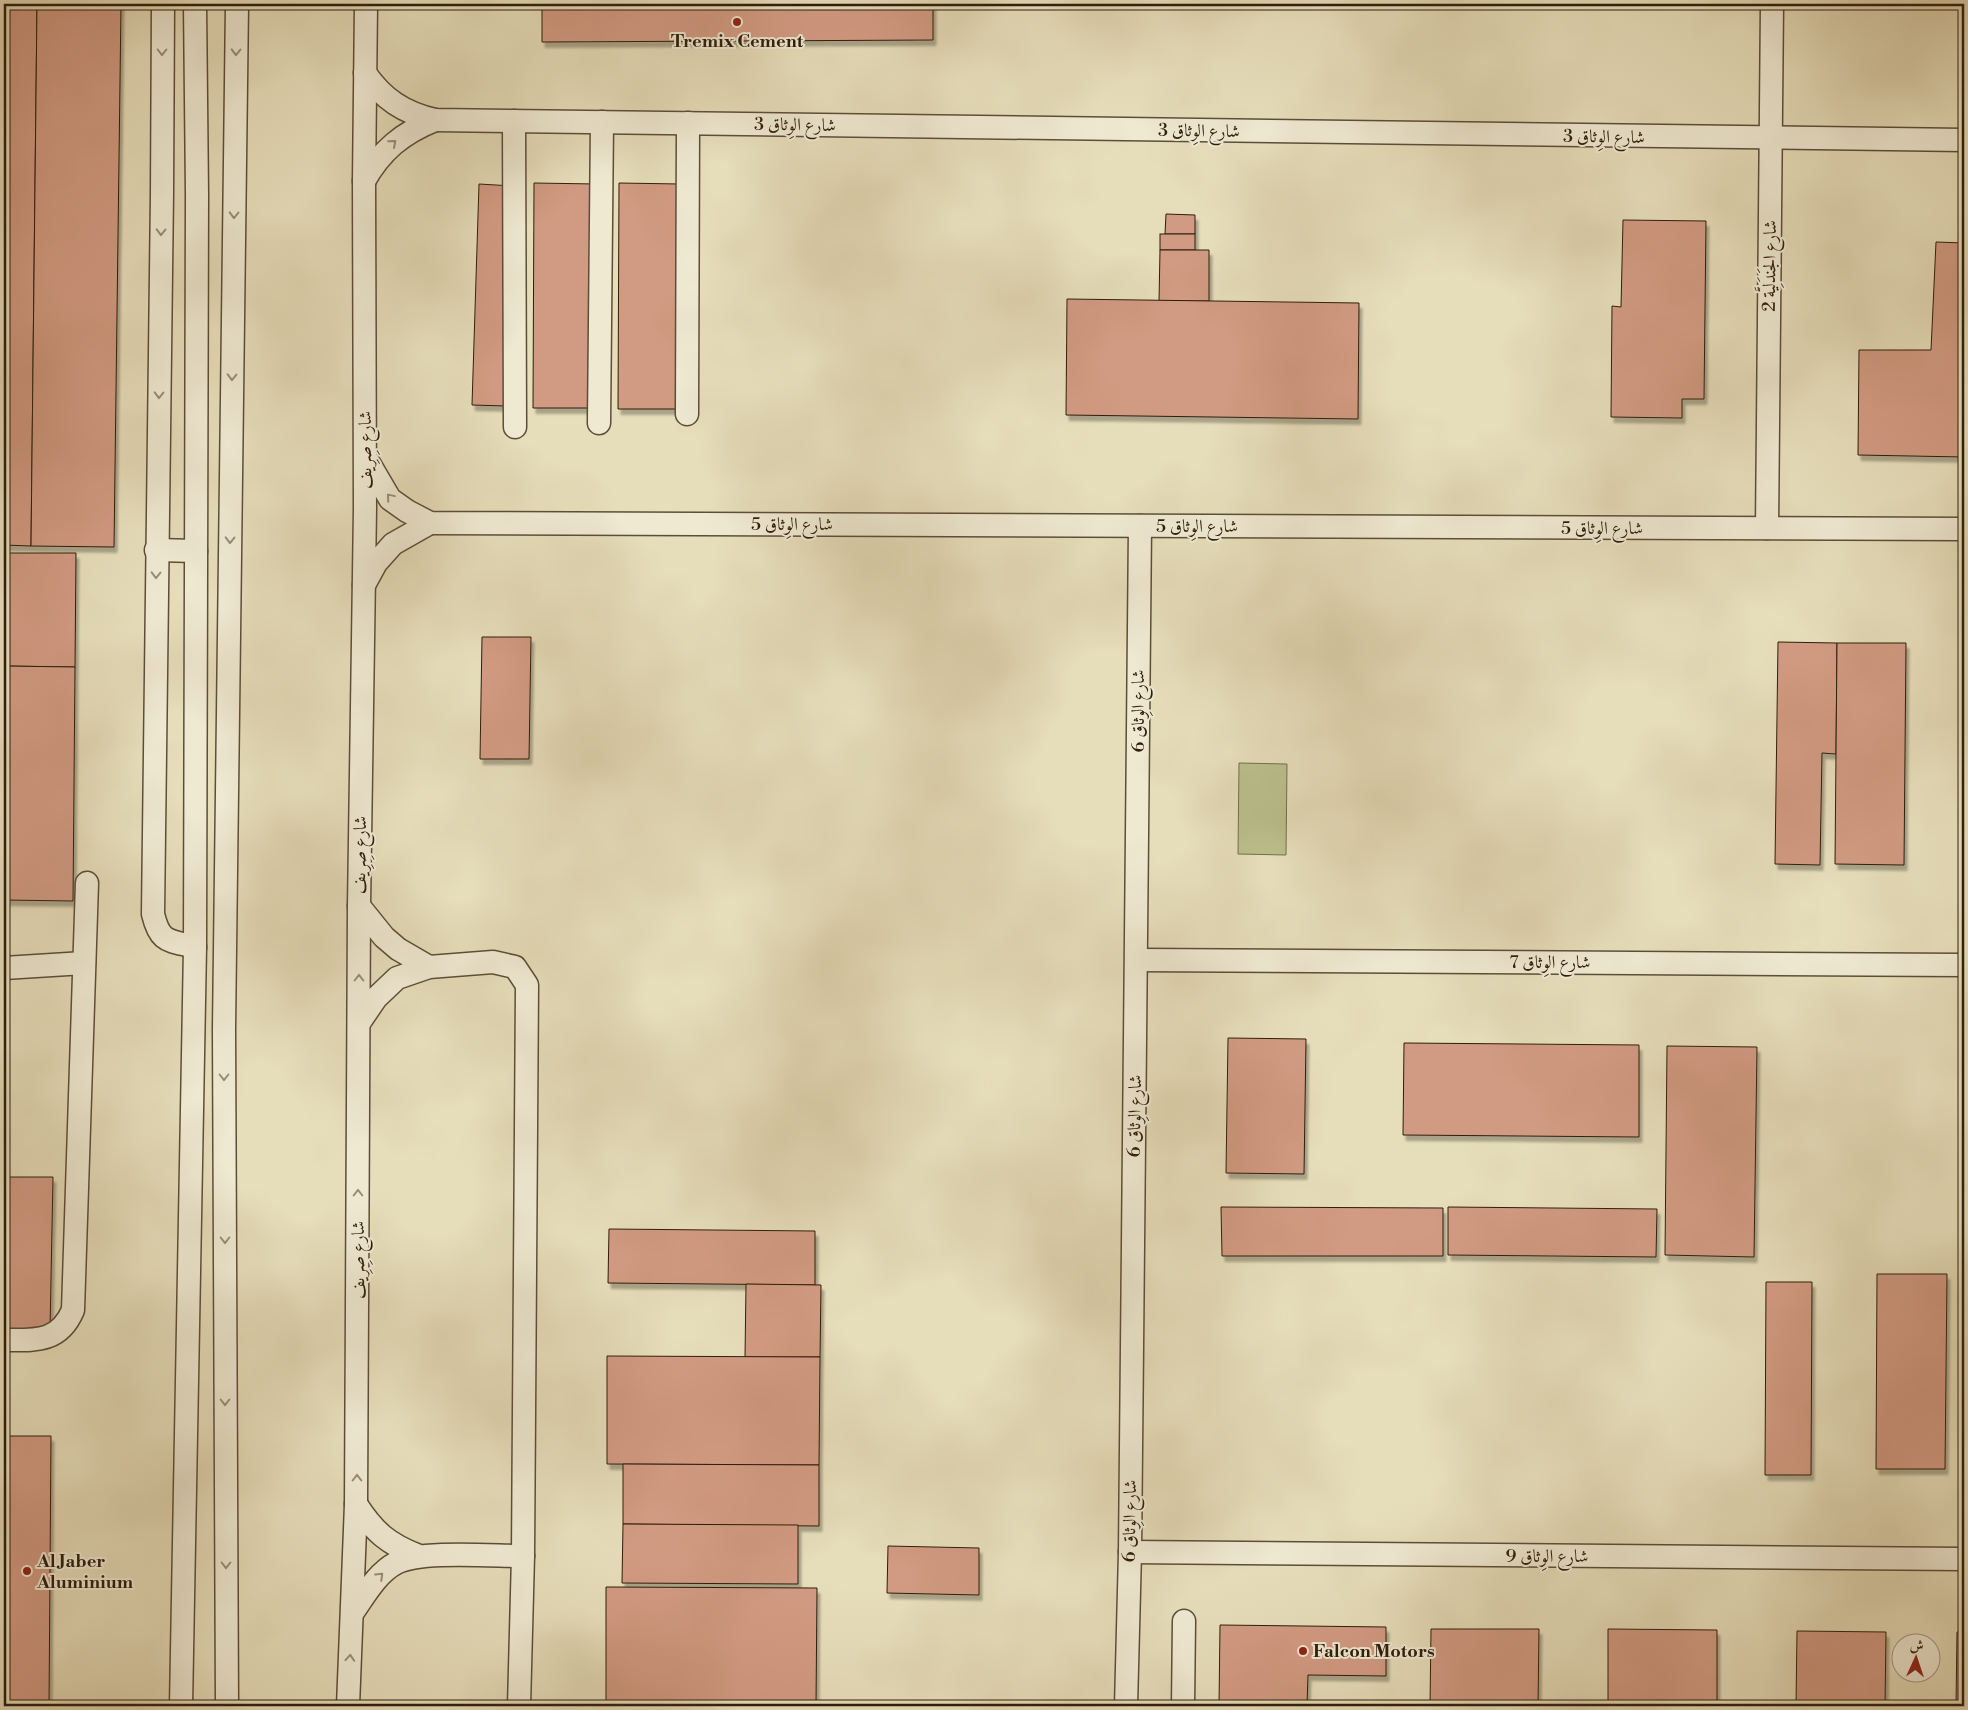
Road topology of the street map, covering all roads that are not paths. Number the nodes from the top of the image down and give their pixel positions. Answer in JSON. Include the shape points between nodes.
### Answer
{"nodes":[{"id":1,"x":162,"y":4,"type":"edge"},
{"id":2,"x":195,"y":4,"type":"edge"},
{"id":3,"x":237,"y":4,"type":"edge"},
{"id":4,"x":366,"y":4,"type":"edge"},
{"id":5,"x":1772,"y":4,"type":"edge"},
{"id":6,"x":365,"y":74,"type":"junction"},
{"id":7,"x":435,"y":120,"type":"junction"},
{"id":8,"x":514,"y":121,"type":"junction"},
{"id":9,"x":602,"y":122,"type":"junction"},
{"id":10,"x":688,"y":123,"type":"junction"},
{"id":11,"x":1772,"y":139,"type":"junction"},
{"id":12,"x":1964,"y":140,"type":"edge"},
{"id":13,"x":364,"y":181,"type":"junction"},
{"id":14,"x":162,"y":193,"type":"junction"},
{"id":15,"x":197,"y":195,"type":"junction"},
{"id":16,"x":687,"y":414,"type":"dead end"},
{"id":17,"x":599,"y":423,"type":"dead end"},
{"id":18,"x":515,"y":427,"type":"dead end"},
{"id":19,"x":365,"y":456,"type":"junction"},
{"id":20,"x":430,"y":523,"type":"junction"},
{"id":21,"x":1140,"y":526,"type":"junction"},
{"id":22,"x":1767,"y":528,"type":"junction"},
{"id":23,"x":1964,"y":529,"type":"edge"},
{"id":24,"x":156,"y":550,"type":"junction"},
{"id":25,"x":196,"y":551,"type":"junction"},
{"id":26,"x":364,"y":585,"type":"junction"},
{"id":27,"x":87,"y":883,"type":"dead end"},
{"id":28,"x":359,"y":906,"type":"junction"},
{"id":29,"x":195,"y":947,"type":"junction"},
{"id":30,"x":1137,"y":960,"type":"junction"},
{"id":31,"x":84,"y":963,"type":"junction"},
{"id":32,"x":1964,"y":965,"type":"edge"},
{"id":33,"x":428,"y":966,"type":"junction"},
{"id":34,"x":4,"y":968,"type":"edge"},
{"id":35,"x":359,"y":1023,"type":"junction"},
{"id":36,"x":4,"y":1340,"type":"edge"},
{"id":37,"x":356,"y":1504,"type":"junction"},
{"id":38,"x":1130,"y":1552,"type":"junction"},
{"id":39,"x":419,"y":1556,"type":"junction"},
{"id":40,"x":522,"y":1556,"type":"junction"},
{"id":41,"x":1964,"y":1559,"type":"edge"},
{"id":42,"x":353,"y":1612,"type":"junction"},
{"id":43,"x":1184,"y":1621,"type":"dead end"},
{"id":44,"x":181,"y":1706,"type":"edge"},
{"id":45,"x":227,"y":1706,"type":"edge"},
{"id":46,"x":348,"y":1706,"type":"edge"},
{"id":47,"x":519,"y":1706,"type":"edge"},
{"id":48,"x":1126,"y":1706,"type":"edge"},
{"id":49,"x":1183,"y":1706,"type":"edge"}],
"edges":[{"from":1,"to":14,"type":"street","one_way":true},
{"from":2,"to":15,"type":"street"},
{"from":3,"to":45,"type":"street","one_way":true,"via":[[224,1028]]},
{"from":4,"to":6,"type":"street","name":"شارع صِرِيف"},
{"from":5,"to":11,"type":"street","name":"شارع الجَندَلِيَّة 2"},
{"from":6,"to":7,"type":"street","name":"شارع الوِثاق 3","via":[[388,100],[418,116]]},
{"from":6,"to":13,"type":"street","name":"شارع صِرِيف"},
{"from":7,"to":8,"type":"street","name":"شارع الوِثاق 3"},
{"from":13,"to":7,"type":"street","name":"شارع الوِثاق 3","one_way":true,"via":[[374,164],[400,137]]},
{"from":8,"to":9,"type":"street","name":"شارع الوِثاق 3"},
{"from":8,"to":18,"type":"street"},
{"from":9,"to":10,"type":"street","name":"شارع الوِثاق 3"},
{"from":9,"to":17,"type":"street"},
{"from":10,"to":11,"type":"street","name":"شارع الوِثاق 3"},
{"from":10,"to":16,"type":"street"},
{"from":11,"to":12,"type":"street","name":"شارع الوِثاق 3"},
{"from":11,"to":22,"type":"street","name":"شارع الجَندَلِيَّة 2"},
{"from":13,"to":19,"type":"street","name":"شارع صِرِيف"},
{"from":14,"to":15,"type":"street"},
{"from":14,"to":24,"type":"street","one_way":true},
{"from":15,"to":25,"type":"street"},
{"from":20,"to":19,"type":"street","name":"شارع الوِثاق 5","one_way":true,"via":[[390,499]]},
{"from":19,"to":26,"type":"street","name":"شارع صِرِيف"},
{"from":20,"to":21,"type":"street","name":"شارع الوِثاق 5"},
{"from":20,"to":26,"type":"street","name":"شارع الوِثاق 5","via":[[393,544],[376,563]]},
{"from":21,"to":22,"type":"street","name":"شارع الوِثاق 5"},
{"from":21,"to":30,"type":"street","name":"شارع الوِثاق 6"},
{"from":22,"to":23,"type":"street","name":"شارع الوِثاق 5"},
{"from":24,"to":25,"type":"street"},
{"from":24,"to":29,"type":"street","one_way":true,"via":[[153,914],[157,930],[166,940]]},
{"from":25,"to":29,"type":"street"},
{"from":26,"to":28,"type":"street","name":"شارع صِرِيف"},
{"from":27,"to":31,"type":"street"},
{"from":28,"to":33,"type":"street","via":[[384,937]]},
{"from":35,"to":28,"type":"street","name":"شارع صِرِيف","one_way":true},
{"from":29,"to":44,"type":"street"},
{"from":30,"to":32,"type":"street","name":"شارع الوِثاق 7"},
{"from":30,"to":38,"type":"street","name":"شارع الوِثاق 6"},
{"from":31,"to":34,"type":"street"},
{"from":31,"to":36,"type":"street","via":[[73,1310],[62,1329],[53,1335],[42,1339]]},
{"from":33,"to":35,"type":"street","via":[[397,978],[376,998]]},
{"from":33,"to":40,"type":"street","via":[[493,962],[515,968],[527,985]]},
{"from":37,"to":35,"type":"street","name":"شارع صِرِيف","one_way":true},
{"from":37,"to":39,"type":"street","via":[[370,1526],[400,1549]]},
{"from":37,"to":42,"type":"street","name":"شارع صِرِيف"},
{"from":38,"to":41,"type":"street","name":"شارع الوِثاق 9"},
{"from":38,"to":48,"type":"street","name":"شارع الوِثاق 6"},
{"from":39,"to":40,"type":"street"},
{"from":42,"to":39,"type":"street","one_way":true,"via":[[378,1577],[396,1563]]},
{"from":40,"to":47,"type":"street"},
{"from":46,"to":42,"type":"street","name":"شارع صِرِيف","one_way":true},
{"from":43,"to":49,"type":"street"}]}
